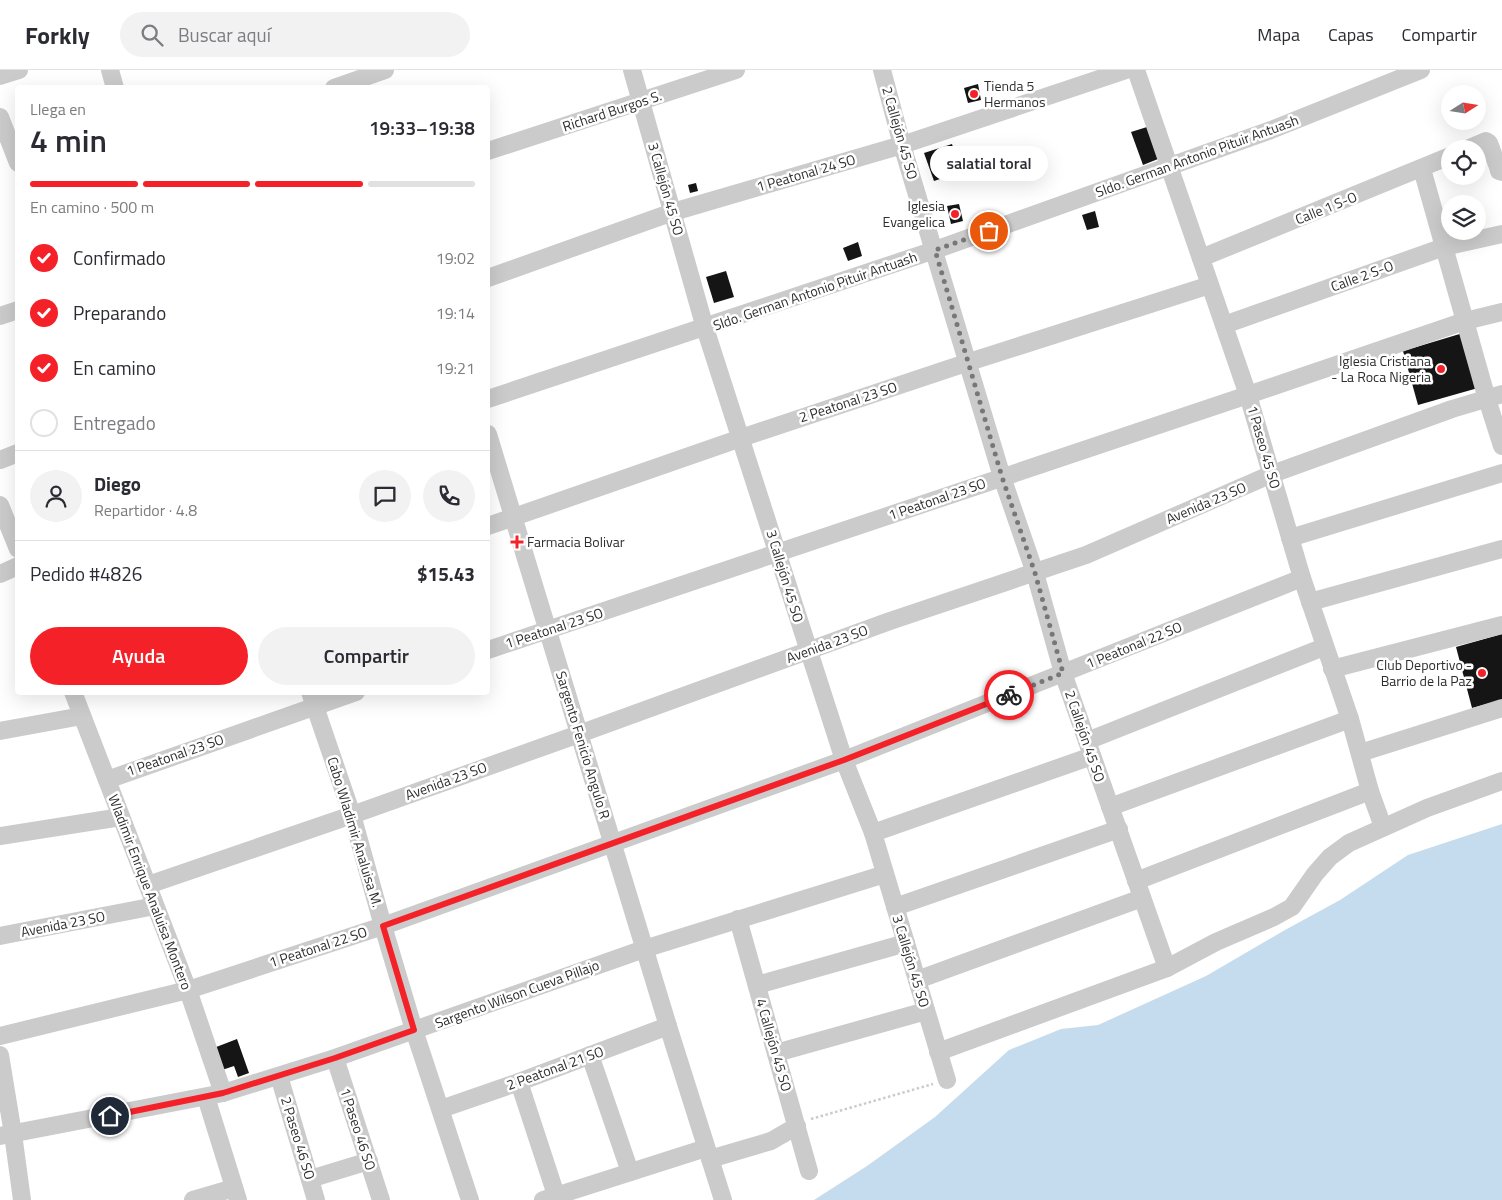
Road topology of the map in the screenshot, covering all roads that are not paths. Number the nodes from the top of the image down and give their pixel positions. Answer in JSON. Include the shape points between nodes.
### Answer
{"nodes":[{"id":1,"x":19,"y":70,"type":"edge"},
{"id":2,"x":110,"y":70,"type":"edge"},
{"id":3,"x":632,"y":70,"type":"edge"},
{"id":4,"x":736,"y":70,"type":"edge"},
{"id":5,"x":882,"y":70,"type":"edge"},
{"id":6,"x":1126,"y":70,"type":"edge"},
{"id":7,"x":1136,"y":70,"type":"edge"},
{"id":8,"x":1421,"y":70,"type":"edge"},
{"id":9,"x":380,"y":75,"type":"edge"},
{"id":10,"x":0,"y":76,"type":"edge"},
{"id":11,"x":114,"y":85,"type":"edge"},
{"id":12,"x":345,"y":85,"type":"edge"},
{"id":13,"x":641,"y":101,"type":"junction"},
{"id":14,"x":0,"y":117,"type":"edge"},
{"id":15,"x":1486,"y":141,"type":"edge"},
{"id":16,"x":902,"y":145,"type":"junction"},
{"id":17,"x":490,"y":150,"type":"edge"},
{"id":18,"x":15,"y":155,"type":"edge"},
{"id":19,"x":1441,"y":160,"type":"edge"},
{"id":20,"x":1169,"y":166,"type":"junction"},
{"id":21,"x":1422,"y":169,"type":"junction"},
{"id":22,"x":1502,"y":172,"type":"edge"},
{"id":23,"x":673,"y":212,"type":"junction"},
{"id":24,"x":1502,"y":234,"type":"edge"},
{"id":25,"x":1444,"y":246,"type":"junction"},
{"id":26,"x":935,"y":250,"type":"junction"},
{"id":27,"x":1201,"y":258,"type":"junction"},
{"id":28,"x":490,"y":277,"type":"edge"},
{"id":29,"x":1210,"y":284,"type":"junction"},
{"id":30,"x":15,"y":311,"type":"edge"},
{"id":31,"x":1502,"y":312,"type":"edge"},
{"id":32,"x":0,"y":316,"type":"edge"},
{"id":33,"x":1465,"y":320,"type":"junction"},
{"id":34,"x":1224,"y":325,"type":"junction"},
{"id":35,"x":705,"y":328,"type":"junction"},
{"id":36,"x":969,"y":362,"type":"junction"},
{"id":37,"x":1248,"y":395,"type":"junction"},
{"id":38,"x":1495,"y":396,"type":"edge"},
{"id":39,"x":490,"y":398,"type":"edge"},
{"id":40,"x":741,"y":438,"type":"junction"},
{"id":41,"x":490,"y":441,"type":"edge"},
{"id":42,"x":1502,"y":446,"type":"edge"},
{"id":43,"x":15,"y":455,"type":"edge"},
{"id":44,"x":0,"y":460,"type":"edge"},
{"id":45,"x":1502,"y":473,"type":"edge"},
{"id":46,"x":1272,"y":474,"type":"junction"},
{"id":47,"x":1002,"y":477,"type":"junction"},
{"id":48,"x":0,"y":505,"type":"edge"},
{"id":49,"x":513,"y":517,"type":"junction"},
{"id":50,"x":490,"y":525,"type":"edge"},
{"id":51,"x":1290,"y":538,"type":"junction"},
{"id":52,"x":15,"y":542,"type":"edge"},
{"id":53,"x":1502,"y":549,"type":"edge"},
{"id":54,"x":778,"y":552,"type":"junction"},
{"id":55,"x":15,"y":567,"type":"edge"},
{"id":56,"x":1035,"y":573,"type":"junction"},
{"id":57,"x":0,"y":574,"type":"edge"},
{"id":58,"x":1302,"y":578,"type":"junction"},
{"id":59,"x":1310,"y":602,"type":"junction"},
{"id":60,"x":1502,"y":624,"type":"edge"},
{"id":61,"x":548,"y":630,"type":"junction"},
{"id":62,"x":1324,"y":647,"type":"junction"},
{"id":63,"x":490,"y":649,"type":"edge"},
{"id":64,"x":809,"y":652,"type":"junction"},
{"id":65,"x":1332,"y":669,"type":"junction"},
{"id":66,"x":1063,"y":673,"type":"junction"},
{"id":67,"x":74,"y":695,"type":"edge"},
{"id":68,"x":338,"y":695,"type":"edge"},
{"id":69,"x":313,"y":699,"type":"edge"},
{"id":70,"x":1502,"y":708,"type":"edge"},
{"id":71,"x":82,"y":716,"type":"junction"},
{"id":72,"x":1350,"y":718,"type":"junction"},
{"id":73,"x":0,"y":730,"type":"edge"},
{"id":74,"x":579,"y":734,"type":"junction"},
{"id":75,"x":1089,"y":748,"type":"junction"},
{"id":76,"x":1360,"y":753,"type":"junction"},
{"id":77,"x":844,"y":760,"type":"junction"},
{"id":78,"x":107,"y":780,"type":"junction"},
{"id":79,"x":1502,"y":781,"type":"edge"},
{"id":80,"x":1370,"y":791,"type":"junction"},
{"id":81,"x":1110,"y":807,"type":"junction"},
{"id":82,"x":352,"y":815,"type":"junction"},
{"id":83,"x":121,"y":817,"type":"junction"},
{"id":84,"x":1383,"y":827,"type":"junction"},
{"id":85,"x":1119,"y":829,"type":"junction"},
{"id":86,"x":873,"y":833,"type":"junction"},
{"id":87,"x":0,"y":836,"type":"edge"},
{"id":88,"x":612,"y":843,"type":"junction"},
{"id":89,"x":885,"y":874,"type":"junction"},
{"id":90,"x":1136,"y":881,"type":"junction"},
{"id":91,"x":148,"y":885,"type":"junction"},
{"id":92,"x":1142,"y":898,"type":"junction"},
{"id":93,"x":155,"y":906,"type":"junction"},
{"id":94,"x":895,"y":908,"type":"junction"},
{"id":95,"x":738,"y":919,"type":"junction"},
{"id":96,"x":383,"y":926,"type":"junction"},
{"id":97,"x":0,"y":936,"type":"edge"},
{"id":98,"x":906,"y":943,"type":"junction"},
{"id":99,"x":644,"y":949,"type":"junction"},
{"id":100,"x":1167,"y":968,"type":"junction"},
{"id":101,"x":917,"y":980,"type":"junction"},
{"id":102,"x":756,"y":986,"type":"junction"},
{"id":103,"x":188,"y":990,"type":"junction"},
{"id":104,"x":926,"y":1011,"type":"junction"},
{"id":105,"x":668,"y":1026,"type":"junction"},
{"id":106,"x":414,"y":1030,"type":"junction"},
{"id":107,"x":0,"y":1036,"type":"edge"},
{"id":108,"x":938,"y":1052,"type":"junction"},
{"id":109,"x":776,"y":1053,"type":"junction"},
{"id":110,"x":0,"y":1055,"type":"edge"},
{"id":111,"x":590,"y":1055,"type":"junction"},
{"id":112,"x":335,"y":1058,"type":"junction"},
{"id":113,"x":279,"y":1076,"type":"junction"},
{"id":114,"x":947,"y":1080,"type":"road end"},
{"id":115,"x":519,"y":1082,"type":"junction"},
{"id":116,"x":215,"y":1095,"type":"junction"},
{"id":117,"x":441,"y":1109,"type":"junction"},
{"id":118,"x":797,"y":1126,"type":"junction"},
{"id":119,"x":7,"y":1135,"type":"edge"},
{"id":120,"x":708,"y":1153,"type":"junction"},
{"id":121,"x":369,"y":1161,"type":"junction"},
{"id":122,"x":809,"y":1171,"type":"dead end"},
{"id":123,"x":630,"y":1172,"type":"junction"},
{"id":124,"x":310,"y":1179,"type":"junction"},
{"id":125,"x":236,"y":1194,"type":"edge"},
{"id":126,"x":550,"y":1198,"type":"edge"},
{"id":127,"x":22,"y":1200,"type":"edge"},
{"id":128,"x":194,"y":1200,"type":"edge"},
{"id":129,"x":316,"y":1200,"type":"edge"},
{"id":130,"x":381,"y":1200,"type":"edge"},
{"id":131,"x":470,"y":1200,"type":"edge"},
{"id":132,"x":723,"y":1200,"type":"edge"}],
"edges":[{"from":1,"to":10,"type":"street"},
{"from":2,"to":11,"type":"street"},
{"from":3,"to":13,"type":"street","name":"3 Callejón 45 SO"},
{"from":4,"to":13,"type":"street","name":"Richard Burgos S."},
{"from":5,"to":16,"type":"street","name":"2 Callejón 45 SO"},
{"from":6,"to":16,"type":"street","name":"1 Peatonal 24 SO"},
{"from":7,"to":20,"type":"street","name":"1 Paseo 45 SO"},
{"from":8,"to":20,"type":"street","name":"Sldo. German Antonio Pituir Antuash","via":[[1271,130]]},
{"from":9,"to":12,"type":"street"},
{"from":13,"to":17,"type":"street","name":"Richard Burgos S."},
{"from":13,"to":23,"type":"street","name":"3 Callejón 45 SO"},
{"from":14,"to":18,"type":"street"},
{"from":15,"to":22,"type":"street"},
{"from":16,"to":23,"type":"street","name":"1 Peatonal 24 SO"},
{"from":16,"to":26,"type":"street","name":"2 Callejón 45 SO"},
{"from":19,"to":21,"type":"street","name":"Calle 1 S-O"},
{"from":20,"to":26,"type":"street","name":"Sldo. German Antonio Pituir Antuash"},
{"from":20,"to":27,"type":"street","name":"1 Paseo 45 SO"},
{"from":21,"to":25,"type":"street"},
{"from":21,"to":27,"type":"street","name":"Calle 1 S-O"},
{"from":23,"to":28,"type":"street","name":"1 Peatonal 24 SO"},
{"from":23,"to":35,"type":"street","name":"3 Callejón 45 SO"},
{"from":24,"to":25,"type":"street","name":"Calle 2 S-O"},
{"from":25,"to":33,"type":"street"},
{"from":25,"to":34,"type":"street","name":"Calle 2 S-O"},
{"from":26,"to":35,"type":"street","name":"Sldo. German Antonio Pituir Antuash"},
{"from":26,"to":36,"type":"street","name":"2 Callejón 45 SO"},
{"from":27,"to":29,"type":"street","name":"1 Paseo 45 SO"},
{"from":29,"to":34,"type":"street","name":"1 Paseo 45 SO"},
{"from":29,"to":36,"type":"street","name":"2 Peatonal 23 SO"},
{"from":30,"to":32,"type":"street"},
{"from":31,"to":33,"type":"street","name":"1 Peatonal 23 SO"},
{"from":33,"to":37,"type":"street","name":"1 Peatonal 23 SO"},
{"from":33,"to":38,"type":"street"},
{"from":34,"to":37,"type":"street","name":"1 Paseo 45 SO"},
{"from":35,"to":39,"type":"street","name":"Sldo. German Antonio Pituir Antuash"},
{"from":35,"to":40,"type":"street","name":"3 Callejón 45 SO"},
{"from":36,"to":40,"type":"street","name":"2 Peatonal 23 SO"},
{"from":36,"to":47,"type":"street","name":"2 Callejón 45 SO"},
{"from":37,"to":46,"type":"street","name":"1 Paseo 45 SO"},
{"from":37,"to":47,"type":"street","name":"1 Peatonal 23 SO"},
{"from":38,"to":42,"type":"street"},
{"from":38,"to":46,"type":"street","name":"Avenida 23 SO"},
{"from":40,"to":49,"type":"street","name":"2 Peatonal 23 SO"},
{"from":40,"to":54,"type":"street","name":"3 Callejón 45 SO"},
{"from":41,"to":49,"type":"street","name":"Sargento Fenicio Angulo R"},
{"from":43,"to":44,"type":"street"},
{"from":45,"to":51,"type":"street"},
{"from":46,"to":51,"type":"street","name":"1 Paseo 45 SO"},
{"from":46,"to":56,"type":"street","name":"Avenida 23 SO","via":[[1086,555]]},
{"from":47,"to":54,"type":"street","name":"1 Peatonal 23 SO"},
{"from":47,"to":56,"type":"street","name":"2 Callejón 45 SO"},
{"from":48,"to":52,"type":"street"},
{"from":49,"to":50,"type":"street","name":"2 Peatonal 23 SO"},
{"from":49,"to":61,"type":"street","name":"Sargento Fenicio Angulo R"},
{"from":51,"to":58,"type":"street","name":"1 Paseo 45 SO"},
{"from":53,"to":59,"type":"street"},
{"from":54,"to":61,"type":"street","name":"1 Peatonal 23 SO"},
{"from":54,"to":64,"type":"street","name":"3 Callejón 45 SO"},
{"from":55,"to":57,"type":"street"},
{"from":56,"to":64,"type":"street","name":"Avenida 23 SO","via":[[890,621]]},
{"from":56,"to":66,"type":"street","name":"2 Callejón 45 SO"},
{"from":58,"to":59,"type":"street","name":"1 Paseo 45 SO"},
{"from":58,"to":66,"type":"street","name":"1 Peatonal 22 SO"},
{"from":59,"to":62,"type":"street","name":"1 Paseo 45 SO"},
{"from":60,"to":65,"type":"street"},
{"from":61,"to":63,"type":"street","name":"1 Peatonal 23 SO"},
{"from":61,"to":74,"type":"street","name":"Sargento Fenicio Angulo R"},
{"from":62,"to":65,"type":"street","name":"1 Paseo 45 SO"},
{"from":62,"to":75,"type":"street"},
{"from":64,"to":74,"type":"street","name":"Avenida 23 SO"},
{"from":64,"to":77,"type":"street","name":"3 Callejón 45 SO"},
{"from":65,"to":72,"type":"street","name":"1 Paseo 45 SO"},
{"from":66,"to":75,"type":"street","name":"2 Callejón 45 SO"},
{"from":66,"to":77,"type":"street","name":"1 Peatonal 22 SO"},
{"from":67,"to":71,"type":"street","name":"Wladimir Enrique Analuisa Montero"},
{"from":68,"to":69,"type":"street","name":"1 Peatonal 23 SO"},
{"from":69,"to":78,"type":"street","name":"1 Peatonal 23 SO"},
{"from":69,"to":82,"type":"street","name":"Cabo Wladimir Analuisa M."},
{"from":70,"to":76,"type":"street"},
{"from":71,"to":73,"type":"street"},
{"from":71,"to":78,"type":"street","name":"Wladimir Enrique Analuisa Montero"},
{"from":72,"to":76,"type":"street","name":"1 Paseo 45 SO"},
{"from":72,"to":81,"type":"street"},
{"from":74,"to":82,"type":"street","name":"Avenida 23 SO"},
{"from":74,"to":88,"type":"street","name":"Sargento Fenicio Angulo R"},
{"from":75,"to":81,"type":"street","name":"2 Callejón 45 SO"},
{"from":75,"to":86,"type":"street"},
{"from":76,"to":80,"type":"street","name":"1 Paseo 45 SO"},
{"from":77,"to":86,"type":"street","name":"3 Callejón 45 SO"},
{"from":77,"to":88,"type":"street","name":"1 Peatonal 22 SO"},
{"from":78,"to":83,"type":"street","name":"Wladimir Enrique Analuisa Montero"},
{"from":79,"to":84,"type":"street"},
{"from":80,"to":84,"type":"street","name":"1 Paseo 45 SO"},
{"from":80,"to":90,"type":"street"},
{"from":81,"to":85,"type":"street","name":"2 Callejón 45 SO"},
{"from":82,"to":91,"type":"street","name":"Avenida 23 SO"},
{"from":82,"to":96,"type":"street","name":"Cabo Wladimir Analuisa M."},
{"from":83,"to":87,"type":"street"},
{"from":83,"to":91,"type":"street","name":"Wladimir Enrique Analuisa Montero"},
{"from":84,"to":100,"type":"street","via":[[1349,843],[1330,857],[1292,907]]},
{"from":85,"to":90,"type":"street","name":"2 Callejón 45 SO"},
{"from":85,"to":94,"type":"street"},
{"from":86,"to":89,"type":"street","name":"3 Callejón 45 SO"},
{"from":88,"to":96,"type":"street","name":"1 Peatonal 22 SO"},
{"from":88,"to":99,"type":"street","name":"Sargento Fenicio Angulo R"},
{"from":89,"to":94,"type":"street","name":"3 Callejón 45 SO"},
{"from":89,"to":95,"type":"street","name":"Sargento Wilson Cueva Pillajo"},
{"from":90,"to":92,"type":"street","name":"2 Callejón 45 SO"},
{"from":91,"to":93,"type":"street","name":"Wladimir Enrique Analuisa Montero"},
{"from":92,"to":100,"type":"street","name":"2 Callejón 45 SO"},
{"from":92,"to":101,"type":"street"},
{"from":93,"to":97,"type":"street","name":"Avenida 23 SO"},
{"from":93,"to":103,"type":"street","name":"Wladimir Enrique Analuisa Montero"},
{"from":94,"to":98,"type":"street","name":"3 Callejón 45 SO"},
{"from":95,"to":99,"type":"street","name":"Sargento Wilson Cueva Pillajo"},
{"from":95,"to":102,"type":"street","name":"4 Callejón 45 SO"},
{"from":96,"to":103,"type":"street","name":"1 Peatonal 22 SO"},
{"from":96,"to":106,"type":"street","name":"Cabo Wladimir Analuisa M."},
{"from":98,"to":101,"type":"street","name":"3 Callejón 45 SO"},
{"from":98,"to":102,"type":"street"},
{"from":99,"to":105,"type":"street","name":"Sargento Fenicio Angulo R"},
{"from":99,"to":106,"type":"street","name":"Sargento Wilson Cueva Pillajo"},
{"from":100,"to":108,"type":"street"},
{"from":101,"to":104,"type":"street","name":"3 Callejón 45 SO"},
{"from":102,"to":109,"type":"street","name":"4 Callejón 45 SO"},
{"from":103,"to":107,"type":"street","name":"1 Peatonal 22 SO"},
{"from":103,"to":116,"type":"street","name":"Wladimir Enrique Analuisa Montero"},
{"from":104,"to":108,"type":"street","name":"3 Callejón 45 SO"},
{"from":104,"to":109,"type":"street"},
{"from":105,"to":111,"type":"street","name":"2 Peatonal 21 SO"},
{"from":105,"to":120,"type":"street","name":"Sargento Fenicio Angulo R"},
{"from":106,"to":112,"type":"street","name":"Sargento Wilson Cueva Pillajo"},
{"from":106,"to":117,"type":"street","name":"Cabo Wladimir Analuisa M."},
{"from":108,"to":114,"type":"street","name":"3 Callejón 45 SO"},
{"from":109,"to":118,"type":"street","name":"4 Callejón 45 SO"},
{"from":110,"to":119,"type":"street"},
{"from":111,"to":115,"type":"street","name":"2 Peatonal 21 SO"},
{"from":111,"to":123,"type":"street"},
{"from":112,"to":113,"type":"street","name":"Sargento Wilson Cueva Pillajo"},
{"from":112,"to":121,"type":"street","name":"1 Paseo 46 SO"},
{"from":113,"to":116,"type":"street","name":"Sargento Wilson Cueva Pillajo"},
{"from":113,"to":124,"type":"street","name":"2 Paseo 46 SO"},
{"from":115,"to":117,"type":"street","name":"2 Peatonal 21 SO"},
{"from":115,"to":126,"type":"street"},
{"from":116,"to":119,"type":"street","name":"Sargento Wilson Cueva Pillajo"},
{"from":116,"to":125,"type":"street","name":"Wladimir Enrique Analuisa Montero"},
{"from":117,"to":131,"type":"street","name":"Cabo Wladimir Analuisa M."},
{"from":118,"to":120,"type":"street","via":[[772,1141]]},
{"from":118,"to":122,"type":"street","name":"4 Callejón 45 SO"},
{"from":119,"to":127,"type":"street"},
{"from":120,"to":123,"type":"street"},
{"from":120,"to":132,"type":"street","name":"Sargento Fenicio Angulo R"},
{"from":121,"to":124,"type":"street"},
{"from":121,"to":130,"type":"street","name":"1 Paseo 46 SO"},
{"from":123,"to":126,"type":"street"},
{"from":124,"to":129,"type":"street","name":"2 Paseo 46 SO"},
{"from":125,"to":128,"type":"street"}]}
